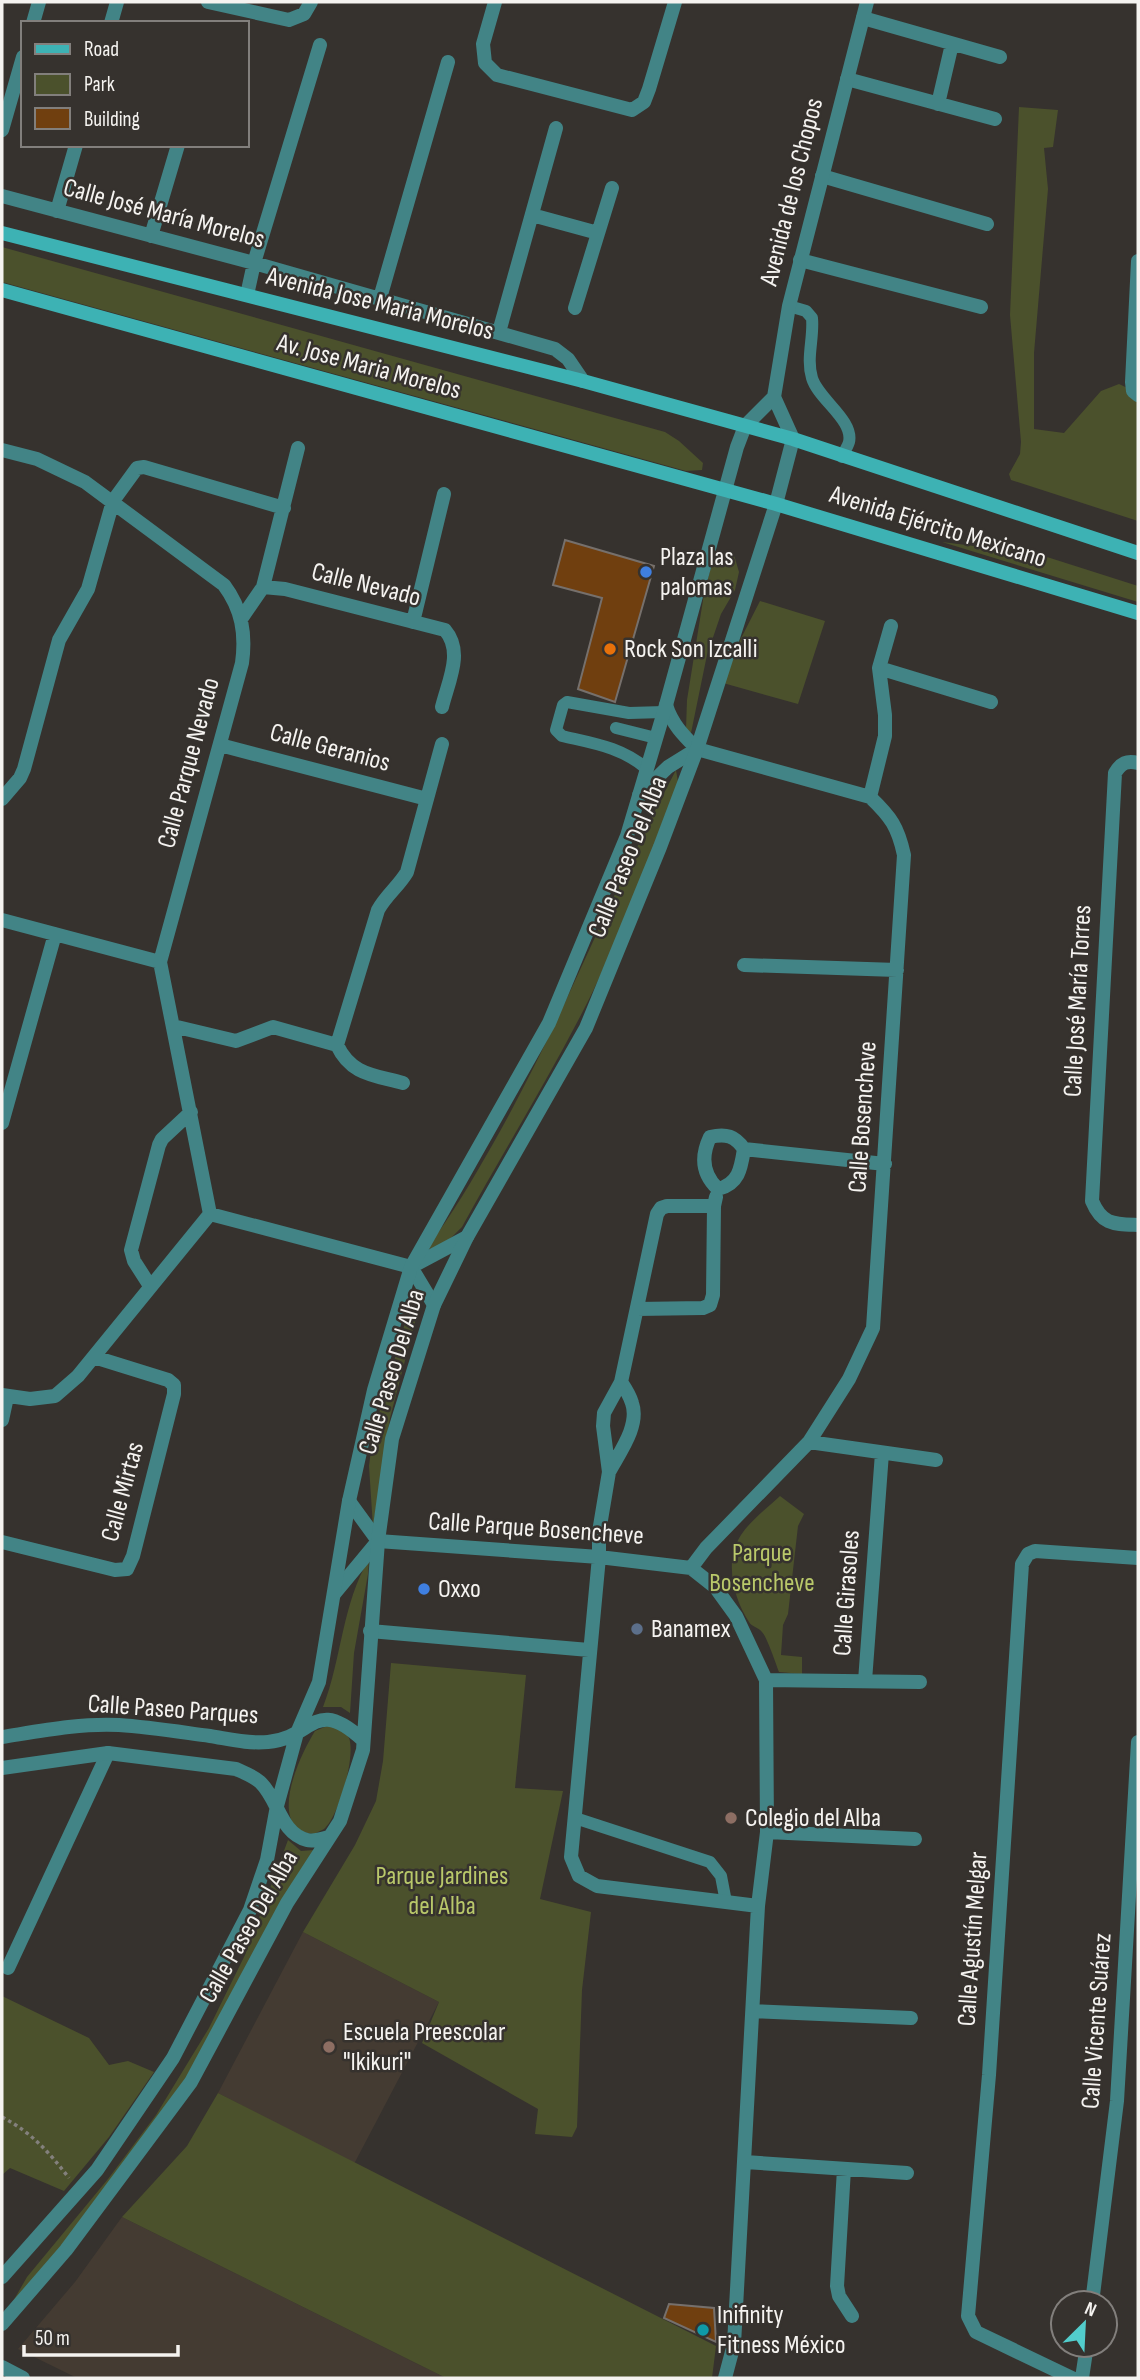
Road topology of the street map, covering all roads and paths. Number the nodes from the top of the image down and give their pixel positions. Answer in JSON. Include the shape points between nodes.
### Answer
{"nodes":[{"id":1,"x":39,"y":2,"type":"edge"},
{"id":2,"x":117,"y":2,"type":"edge"},
{"id":3,"x":208,"y":2,"type":"edge"},
{"id":4,"x":311,"y":2,"type":"edge"},
{"id":5,"x":495,"y":2,"type":"edge"},
{"id":6,"x":675,"y":2,"type":"edge"},
{"id":7,"x":867,"y":2,"type":"edge"},
{"id":8,"x":863,"y":18,"type":"junction"},
{"id":9,"x":34,"y":21,"type":"edge"},
{"id":10,"x":112,"y":21,"type":"edge"},
{"id":11,"x":952,"y":44,"type":"junction"},
{"id":12,"x":320,"y":46,"type":"dead end"},
{"id":13,"x":1000,"y":57,"type":"dead end"},
{"id":14,"x":448,"y":62,"type":"dead end"},
{"id":15,"x":21,"y":64,"type":"edge"},
{"id":16,"x":847,"y":79,"type":"junction"},
{"id":17,"x":938,"y":104,"type":"junction"},
{"id":18,"x":995,"y":120,"type":"dead end"},
{"id":19,"x":556,"y":128,"type":"dead end"},
{"id":20,"x":2,"y":131,"type":"edge"},
{"id":21,"x":75,"y":147,"type":"edge"},
{"id":22,"x":176,"y":147,"type":"edge"},
{"id":23,"x":822,"y":176,"type":"junction"},
{"id":24,"x":612,"y":188,"type":"dead end"},
{"id":25,"x":2,"y":195,"type":"edge"},
{"id":26,"x":57,"y":211,"type":"junction"},
{"id":27,"x":532,"y":215,"type":"junction"},
{"id":28,"x":987,"y":224,"type":"dead end"},
{"id":29,"x":2,"y":233,"type":"edge"},
{"id":30,"x":598,"y":233,"type":"junction"},
{"id":31,"x":151,"y":236,"type":"junction"},
{"id":32,"x":800,"y":260,"type":"junction"},
{"id":33,"x":1138,"y":261,"type":"edge"},
{"id":34,"x":254,"y":263,"type":"junction"},
{"id":35,"x":2,"y":290,"type":"edge"},
{"id":36,"x":247,"y":295,"type":"junction"},
{"id":37,"x":380,"y":298,"type":"junction"},
{"id":38,"x":789,"y":306,"type":"junction"},
{"id":39,"x":981,"y":307,"type":"dead end"},
{"id":40,"x":575,"y":308,"type":"dead end"},
{"id":41,"x":499,"y":332,"type":"junction"},
{"id":42,"x":583,"y":381,"type":"junction"},
{"id":43,"x":1138,"y":395,"type":"edge"},
{"id":44,"x":774,"y":397,"type":"junction"},
{"id":45,"x":745,"y":426,"type":"junction"},
{"id":46,"x":793,"y":439,"type":"junction"},
{"id":47,"x":298,"y":448,"type":"dead end"},
{"id":48,"x":2,"y":450,"type":"edge"},
{"id":49,"x":842,"y":457,"type":"junction"},
{"id":50,"x":724,"y":490,"type":"junction"},
{"id":51,"x":444,"y":494,"type":"dead end"},
{"id":52,"x":113,"y":501,"type":"junction"},
{"id":53,"x":776,"y":504,"type":"junction"},
{"id":54,"x":284,"y":508,"type":"junction"},
{"id":55,"x":1138,"y":553,"type":"edge"},
{"id":56,"x":263,"y":587,"type":"junction"},
{"id":57,"x":1138,"y":613,"type":"edge"},
{"id":58,"x":241,"y":619,"type":"junction"},
{"id":59,"x":413,"y":622,"type":"junction"},
{"id":60,"x":891,"y":625,"type":"dead end"},
{"id":61,"x":878,"y":668,"type":"junction"},
{"id":62,"x":991,"y":702,"type":"dead end"},
{"id":63,"x":442,"y":707,"type":"dead end"},
{"id":64,"x":665,"y":708,"type":"junction"},
{"id":65,"x":616,"y":728,"type":"dead end"},
{"id":66,"x":656,"y":738,"type":"junction"},
{"id":67,"x":442,"y":744,"type":"dead end"},
{"id":68,"x":220,"y":745,"type":"junction"},
{"id":69,"x":697,"y":748,"type":"junction"},
{"id":70,"x":1138,"y":763,"type":"edge"},
{"id":71,"x":647,"y":769,"type":"junction"},
{"id":72,"x":639,"y":795,"type":"junction"},
{"id":73,"x":870,"y":797,"type":"junction"},
{"id":74,"x":2,"y":799,"type":"edge"},
{"id":75,"x":427,"y":799,"type":"junction"},
{"id":76,"x":2,"y":920,"type":"edge"},
{"id":77,"x":55,"y":934,"type":"junction"},
{"id":78,"x":160,"y":962,"type":"junction"},
{"id":79,"x":744,"y":965,"type":"dead end"},
{"id":80,"x":897,"y":970,"type":"junction"},
{"id":81,"x":173,"y":1026,"type":"junction"},
{"id":82,"x":337,"y":1045,"type":"junction"},
{"id":83,"x":403,"y":1083,"type":"dead end"},
{"id":84,"x":191,"y":1112,"type":"junction"},
{"id":85,"x":2,"y":1123,"type":"edge"},
{"id":86,"x":744,"y":1149,"type":"junction"},
{"id":87,"x":885,"y":1164,"type":"junction"},
{"id":88,"x":718,"y":1189,"type":"junction"},
{"id":89,"x":714,"y":1206,"type":"junction"},
{"id":90,"x":210,"y":1214,"type":"junction"},
{"id":91,"x":1138,"y":1225,"type":"edge"},
{"id":92,"x":467,"y":1237,"type":"junction"},
{"id":93,"x":411,"y":1267,"type":"junction"},
{"id":94,"x":150,"y":1286,"type":"junction"},
{"id":95,"x":434,"y":1305,"type":"junction"},
{"id":96,"x":637,"y":1309,"type":"junction"},
{"id":97,"x":94,"y":1357,"type":"junction"},
{"id":98,"x":621,"y":1382,"type":"junction"},
{"id":99,"x":5,"y":1396,"type":"edge"},
{"id":100,"x":2,"y":1420,"type":"edge"},
{"id":101,"x":809,"y":1441,"type":"junction"},
{"id":102,"x":882,"y":1453,"type":"junction"},
{"id":103,"x":936,"y":1460,"type":"dead end"},
{"id":104,"x":608,"y":1472,"type":"junction"},
{"id":105,"x":349,"y":1501,"type":"junction"},
{"id":106,"x":378,"y":1541,"type":"junction"},
{"id":107,"x":2,"y":1542,"type":"edge"},
{"id":108,"x":599,"y":1557,"type":"junction"},
{"id":109,"x":1138,"y":1558,"type":"edge"},
{"id":110,"x":691,"y":1568,"type":"junction"},
{"id":111,"x":334,"y":1594,"type":"junction"},
{"id":112,"x":370,"y":1631,"type":"junction"},
{"id":113,"x":589,"y":1650,"type":"junction"},
{"id":114,"x":766,"y":1680,"type":"junction"},
{"id":115,"x":865,"y":1681,"type":"junction"},
{"id":116,"x":920,"y":1682,"type":"dead end"},
{"id":117,"x":297,"y":1733,"type":"junction"},
{"id":118,"x":2,"y":1737,"type":"edge"},
{"id":119,"x":363,"y":1740,"type":"junction"},
{"id":120,"x":1138,"y":1742,"type":"edge"},
{"id":121,"x":108,"y":1753,"type":"junction"},
{"id":122,"x":2,"y":1768,"type":"edge"},
{"id":123,"x":277,"y":1806,"type":"junction"},
{"id":124,"x":575,"y":1818,"type":"junction"},
{"id":125,"x":767,"y":1832,"type":"junction"},
{"id":126,"x":329,"y":1837,"type":"junction"},
{"id":127,"x":915,"y":1839,"type":"dead end"},
{"id":128,"x":726,"y":1902,"type":"junction"},
{"id":129,"x":758,"y":1906,"type":"junction"},
{"id":130,"x":8,"y":1968,"type":"dead end"},
{"id":131,"x":752,"y":2011,"type":"junction"},
{"id":132,"x":911,"y":2018,"type":"dead end"},
{"id":133,"x":2,"y":2117,"type":"edge"},
{"id":134,"x":745,"y":2162,"type":"junction"},
{"id":135,"x":844,"y":2169,"type":"junction"},
{"id":136,"x":907,"y":2173,"type":"dead end"},
{"id":137,"x":79,"y":2192,"type":"junction"},
{"id":138,"x":2,"y":2277,"type":"edge"},
{"id":139,"x":1094,"y":2289,"type":"edge"},
{"id":140,"x":852,"y":2316,"type":"dead end"},
{"id":141,"x":2,"y":2324,"type":"edge"},
{"id":142,"x":1085,"y":2359,"type":"edge"},
{"id":143,"x":2,"y":2367,"type":"edge"},
{"id":144,"x":23,"y":2378,"type":"edge"},
{"id":145,"x":725,"y":2378,"type":"edge"},
{"id":146,"x":1072,"y":2378,"type":"edge"},
{"id":147,"x":1082,"y":2378,"type":"edge"}],
"edges":[{"from":1,"to":9,"type":"street"},
{"from":2,"to":10,"type":"street"},
{"from":3,"to":4,"type":"street","via":[[289,20],[304,14]]},
{"from":5,"to":6,"type":"street","via":[[483,44],[485,63],[497,75],[632,110],[644,102]]},
{"from":7,"to":8,"type":"street","name":"Avenida de los Chopos"},
{"from":8,"to":11,"type":"street"},
{"from":8,"to":16,"type":"street","name":"Avenida de los Chopos"},
{"from":11,"to":13,"type":"street"},
{"from":11,"to":17,"type":"street"},
{"from":12,"to":34,"type":"street"},
{"from":14,"to":37,"type":"street"},
{"from":15,"to":20,"type":"street"},
{"from":16,"to":17,"type":"street"},
{"from":16,"to":23,"type":"street","name":"Avenida de los Chopos"},
{"from":17,"to":18,"type":"street"},
{"from":19,"to":27,"type":"street"},
{"from":21,"to":26,"type":"street"},
{"from":22,"to":31,"type":"street"},
{"from":23,"to":28,"type":"street"},
{"from":23,"to":32,"type":"street","name":"Avenida de los Chopos"},
{"from":24,"to":30,"type":"street"},
{"from":25,"to":26,"type":"street","name":"Calle José María Morelos"},
{"from":26,"to":31,"type":"street","name":"Calle José María Morelos"},
{"from":27,"to":30,"type":"street"},
{"from":27,"to":41,"type":"street"},
{"from":29,"to":36,"type":"main road","name":"Avenida Jose Maria Morelos"},
{"from":30,"to":40,"type":"street"},
{"from":31,"to":34,"type":"street","name":"Calle José María Morelos"},
{"from":32,"to":38,"type":"street","name":"Avenida de los Chopos"},
{"from":32,"to":39,"type":"street"},
{"from":33,"to":43,"type":"street","via":[[1132,382]]},
{"from":34,"to":36,"type":"street"},
{"from":34,"to":37,"type":"street","name":"Calle José María Morelos"},
{"from":35,"to":50,"type":"main road","name":"Av. Jose Maria Morelos"},
{"from":36,"to":42,"type":"main road","name":"Avenida Jose Maria Morelos"},
{"from":37,"to":41,"type":"street","name":"Calle José María Morelos"},
{"from":38,"to":44,"type":"street","name":"Avenida de los Chopos"},
{"from":38,"to":49,"type":"lane","via":[[812,318],[812,379],[848,430],[850,441]]},
{"from":41,"to":42,"type":"street","name":"Calle José María Morelos","via":[[555,349]]},
{"from":42,"to":45,"type":"main road","name":"Avenida Jose Maria Morelos"},
{"from":44,"to":45,"type":"street"},
{"from":44,"to":46,"type":"street"},
{"from":45,"to":46,"type":"main road","name":"Avenida Ejército Mexicano"},
{"from":45,"to":50,"type":"street","name":"Calle Paseo Del Alba"},
{"from":46,"to":49,"type":"main road","name":"Avenida Ejército Mexicano"},
{"from":46,"to":53,"type":"street","name":"Calle Paseo Del Alba"},
{"from":47,"to":54,"type":"street"},
{"from":48,"to":52,"type":"street","name":"Calle Parque Nevado","via":[[56,466]]},
{"from":49,"to":55,"type":"main road","name":"Avenida Ejército Mexicano"},
{"from":50,"to":53,"type":"main road","name":"Avenida Ejército Mexicano"},
{"from":50,"to":64,"type":"street","name":"Calle Paseo Del Alba"},
{"from":51,"to":59,"type":"street"},
{"from":52,"to":54,"type":"street","via":[[137,468],[144,467]]},
{"from":52,"to":58,"type":"street","name":"Calle Parque Nevado","via":[[225,585],[237,602]]},
{"from":52,"to":74,"type":"street","via":[[88,589],[59,640],[24,769]]},
{"from":53,"to":57,"type":"main road","name":"Avenida Ejército Mexicano"},
{"from":53,"to":69,"type":"street","name":"Calle Paseo Del Alba"},
{"from":54,"to":56,"type":"street"},
{"from":56,"to":58,"type":"street"},
{"from":56,"to":59,"type":"street","name":"Calle Nevado"},
{"from":58,"to":68,"type":"street","name":"Calle Parque Nevado","via":[[242,663]]},
{"from":59,"to":63,"type":"street","name":"Calle Nevado","via":[[445,630],[452,638],[456,652]]},
{"from":60,"to":61,"type":"street"},
{"from":61,"to":62,"type":"street"},
{"from":61,"to":73,"type":"street","via":[[885,736]]},
{"from":64,"to":66,"type":"street","name":"Calle Paseo Del Alba"},
{"from":64,"to":69,"type":"street"},
{"from":64,"to":71,"type":"lane","via":[[629,713],[563,705],[556,730],[562,736],[618,750]]},
{"from":65,"to":66,"type":"lane"},
{"from":66,"to":71,"type":"street","name":"Calle Paseo Del Alba"},
{"from":67,"to":75,"type":"street"},
{"from":68,"to":75,"type":"street","name":"Calle Geranios"},
{"from":68,"to":78,"type":"street","name":"Calle Parque Nevado"},
{"from":69,"to":72,"type":"street"},
{"from":69,"to":73,"type":"street"},
{"from":69,"to":92,"type":"street","name":"Calle Paseo Del Alba","via":[[586,1028]]},
{"from":70,"to":91,"type":"street","name":"Calle José María Torres","via":[[1124,763],[1115,773],[1091,1201],[1097,1215],[1113,1224]]},
{"from":71,"to":72,"type":"street","name":"Calle Paseo Del Alba"},
{"from":72,"to":93,"type":"street","name":"Calle Paseo Del Alba","via":[[627,836],[550,1023]]},
{"from":73,"to":80,"type":"street","name":"Calle Bosencheve","via":[[899,832],[904,855]]},
{"from":75,"to":82,"type":"street","via":[[407,872],[378,909]]},
{"from":76,"to":77,"type":"street"},
{"from":77,"to":78,"type":"street"},
{"from":77,"to":85,"type":"street"},
{"from":78,"to":81,"type":"street","name":"Calle Parque Nevado"},
{"from":79,"to":80,"type":"street"},
{"from":80,"to":87,"type":"street","name":"Calle Bosencheve"},
{"from":81,"to":82,"type":"street","via":[[236,1041],[273,1027]]},
{"from":81,"to":84,"type":"street","name":"Calle Parque Nevado"},
{"from":82,"to":83,"type":"street","via":[[343,1059],[355,1069]]},
{"from":84,"to":90,"type":"street","name":"Calle Parque Nevado"},
{"from":84,"to":94,"type":"street","via":[[159,1145],[131,1251]]},
{"from":86,"to":87,"type":"street"},
{"from":86,"to":88,"type":"street","via":[[737,1177]]},
{"from":86,"to":88,"type":"street","via":[[730,1136],[710,1137],[705,1172]]},
{"from":87,"to":101,"type":"street","name":"Calle Bosencheve","via":[[873,1328],[849,1379]]},
{"from":88,"to":89,"type":"street"},
{"from":89,"to":96,"type":"street","via":[[667,1206],[657,1213]]},
{"from":89,"to":96,"type":"street","via":[[710,1305]]},
{"from":90,"to":93,"type":"street"},
{"from":90,"to":94,"type":"street"},
{"from":92,"to":93,"type":"street"},
{"from":92,"to":95,"type":"street","name":"Calle Paseo Del Alba"},
{"from":93,"to":95,"type":"street"},
{"from":93,"to":105,"type":"street","name":"Calle Paseo Del Alba","via":[[374,1390]]},
{"from":94,"to":97,"type":"street"},
{"from":95,"to":106,"type":"street","name":"Calle Paseo Del Alba","via":[[392,1439]]},
{"from":96,"to":98,"type":"street"},
{"from":97,"to":99,"type":"street","via":[[55,1396]]},
{"from":97,"to":107,"type":"street","name":"Calle Mirtas","via":[[174,1385],[127,1569],[115,1570]]},
{"from":98,"to":104,"type":"street","via":[[604,1413]]},
{"from":98,"to":104,"type":"street","via":[[634,1415]]},
{"from":99,"to":100,"type":"street"},
{"from":101,"to":102,"type":"street"},
{"from":101,"to":110,"type":"street","name":"Calle Bosencheve"},
{"from":102,"to":103,"type":"street"},
{"from":102,"to":115,"type":"street","name":"Calle Girasoles"},
{"from":104,"to":108,"type":"street"},
{"from":105,"to":106,"type":"street"},
{"from":105,"to":111,"type":"street","name":"Calle Paseo Del Alba"},
{"from":106,"to":108,"type":"street","name":"Calle Parque Bosencheve"},
{"from":106,"to":111,"type":"street"},
{"from":106,"to":112,"type":"street","name":"Calle Paseo Del Alba"},
{"from":108,"to":110,"type":"street","name":"Calle Parque Bosencheve"},
{"from":108,"to":113,"type":"street"},
{"from":109,"to":146,"type":"street","name":"Calle Agustín Melgar","via":[[1035,1551],[1022,1564],[989,2075],[968,2316],[976,2332]]},
{"from":110,"to":114,"type":"street","via":[[715,1587],[736,1616]]},
{"from":111,"to":117,"type":"street","name":"Calle Paseo Del Alba","via":[[319,1682]]},
{"from":112,"to":113,"type":"street"},
{"from":112,"to":119,"type":"street","name":"Calle Paseo Del Alba"},
{"from":113,"to":124,"type":"street"},
{"from":114,"to":115,"type":"street","name":"Calle Girasoles"},
{"from":114,"to":125,"type":"street"},
{"from":115,"to":116,"type":"street"},
{"from":117,"to":118,"type":"street","name":"Calle Paseo Parques","via":[[271,1742],[245,1742],[118,1725],[62,1727]]},
{"from":117,"to":119,"type":"street","name":"Calle Paseo Parques","via":[[309,1723],[335,1720]]},
{"from":117,"to":123,"type":"street","name":"Calle Paseo Del Alba"},
{"from":119,"to":126,"type":"street","name":"Calle Paseo Del Alba","via":[[340,1821]]},
{"from":120,"to":139,"type":"street","name":"Calle Vicente Suárez","via":[[1117,2101]]},
{"from":121,"to":122,"type":"street","name":"Calle Paseo Parques"},
{"from":121,"to":123,"type":"street","name":"Calle Paseo Parques","via":[[236,1769],[261,1783]]},
{"from":121,"to":130,"type":"street"},
{"from":123,"to":126,"type":"street","name":"Calle Paseo Parques","via":[[285,1826],[295,1835],[310,1841]]},
{"from":123,"to":137,"type":"street","name":"Calle Paseo Del Alba","via":[[267,1860],[250,1910],[173,2058]]},
{"from":124,"to":128,"type":"lane","via":[[710,1862],[721,1877]]},
{"from":124,"to":128,"type":"street","via":[[571,1857],[579,1876],[597,1886]]},
{"from":125,"to":127,"type":"street"},
{"from":125,"to":129,"type":"street"},
{"from":126,"to":141,"type":"street","name":"Calle Paseo Del Alba","via":[[287,1903],[191,2082],[66,2250]]},
{"from":128,"to":129,"type":"street"},
{"from":129,"to":131,"type":"street"},
{"from":131,"to":132,"type":"street"},
{"from":131,"to":134,"type":"street"},
{"from":133,"to":137,"type":"path","via":[[24,2129],[50,2153]]},
{"from":134,"to":135,"type":"street"},
{"from":134,"to":145,"type":"street","via":[[734,2343]]},
{"from":135,"to":136,"type":"street"},
{"from":135,"to":140,"type":"street","via":[[837,2286]]},
{"from":137,"to":138,"type":"street","name":"Calle Paseo Del Alba"},
{"from":142,"to":147,"type":"street"},
{"from":143,"to":144,"type":"street"}]}
